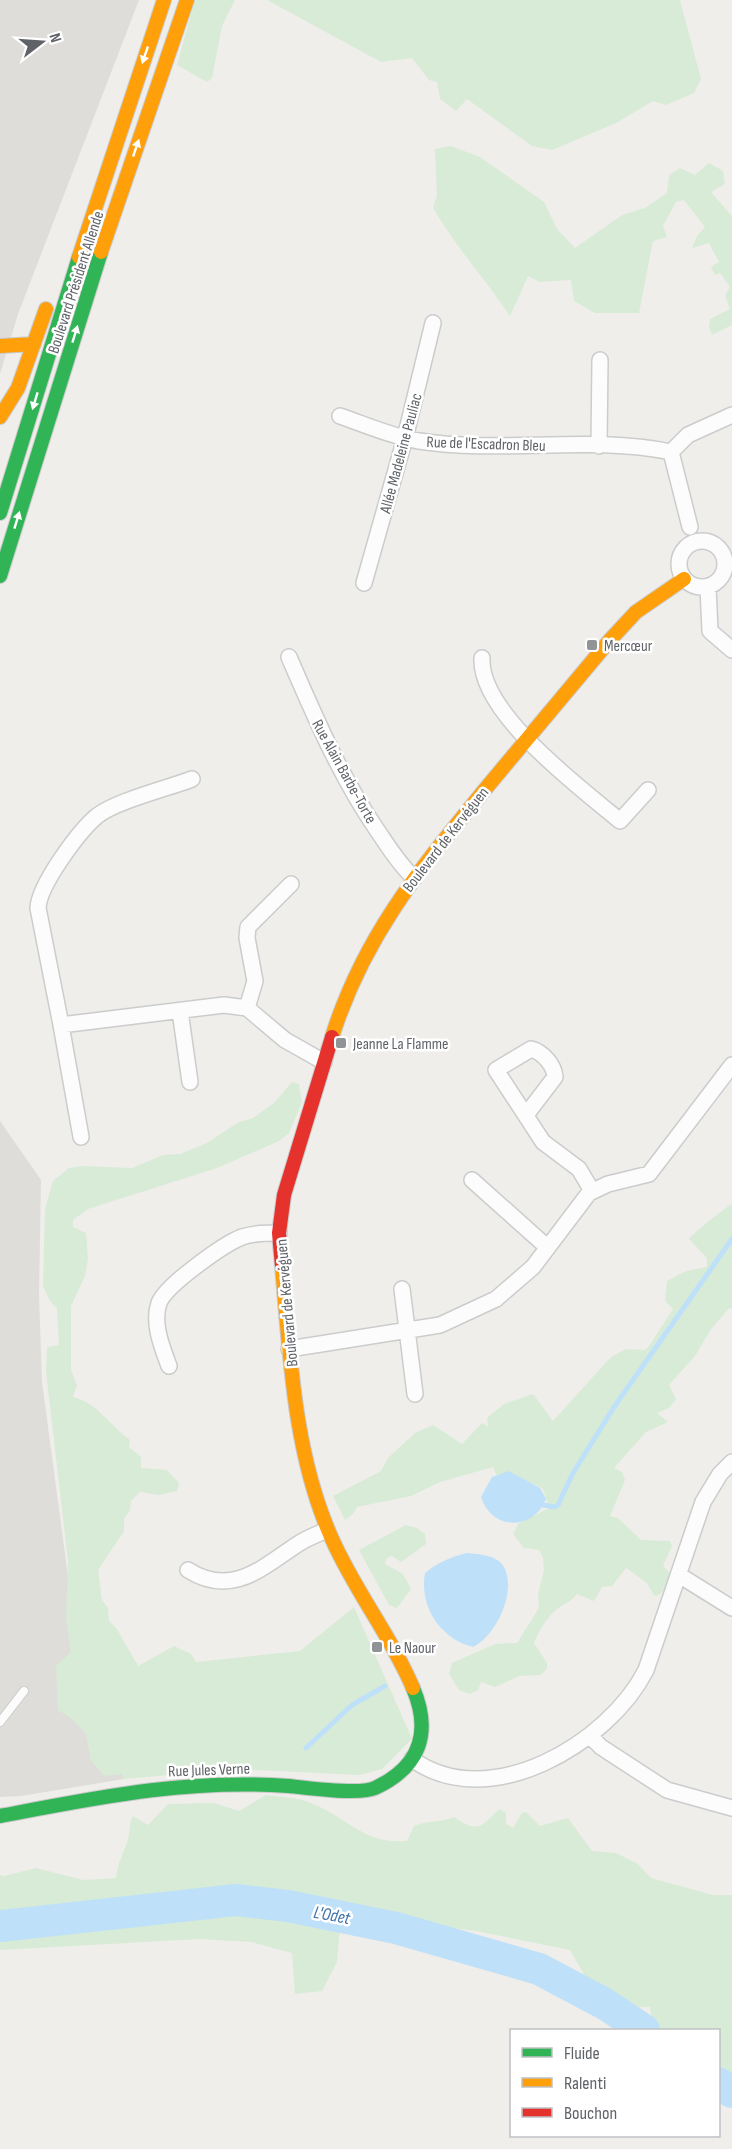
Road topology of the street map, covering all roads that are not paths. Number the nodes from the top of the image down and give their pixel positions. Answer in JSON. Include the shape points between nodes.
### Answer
{"nodes":[{"id":1,"x":164,"y":0,"type":"edge"},
{"id":2,"x":186,"y":0,"type":"edge"},
{"id":3,"x":105,"y":171,"type":"junction"},
{"id":4,"x":433,"y":323,"type":"dead end"},
{"id":5,"x":34,"y":344,"type":"junction"},
{"id":6,"x":0,"y":346,"type":"edge"},
{"id":7,"x":600,"y":360,"type":"dead end"},
{"id":8,"x":732,"y":415,"type":"edge"},
{"id":9,"x":340,"y":416,"type":"dead end"},
{"id":10,"x":0,"y":417,"type":"edge"},
{"id":11,"x":405,"y":438,"type":"junction"},
{"id":12,"x":599,"y":446,"type":"junction"},
{"id":13,"x":671,"y":452,"type":"junction"},
{"id":14,"x":0,"y":513,"type":"edge"},
{"id":15,"x":690,"y":527,"type":"dead end"},
{"id":16,"x":728,"y":563,"type":"edge"},
{"id":17,"x":0,"y":576,"type":"edge"},
{"id":18,"x":684,"y":579,"type":"junction"},
{"id":19,"x":364,"y":583,"type":"dead end"},
{"id":20,"x":708,"y":587,"type":"junction"},
{"id":21,"x":732,"y":650,"type":"edge"},
{"id":22,"x":289,"y":657,"type":"dead end"},
{"id":23,"x":482,"y":658,"type":"dead end"},
{"id":24,"x":525,"y":739,"type":"junction"},
{"id":25,"x":192,"y":779,"type":"dead end"},
{"id":26,"x":648,"y":790,"type":"dead end"},
{"id":27,"x":413,"y":877,"type":"junction"},
{"id":28,"x":291,"y":884,"type":"dead end"},
{"id":29,"x":247,"y":1008,"type":"junction"},
{"id":30,"x":180,"y":1011,"type":"junction"},
{"id":31,"x":61,"y":1025,"type":"junction"},
{"id":32,"x":324,"y":1062,"type":"junction"},
{"id":33,"x":732,"y":1065,"type":"edge"},
{"id":34,"x":190,"y":1082,"type":"dead end"},
{"id":35,"x":526,"y":1115,"type":"dead end"},
{"id":36,"x":81,"y":1137,"type":"dead end"},
{"id":37,"x":472,"y":1180,"type":"dead end"},
{"id":38,"x":591,"y":1191,"type":"junction"},
{"id":39,"x":279,"y":1233,"type":"junction"},
{"id":40,"x":548,"y":1247,"type":"junction"},
{"id":41,"x":402,"y":1289,"type":"dead end"},
{"id":42,"x":407,"y":1330,"type":"junction"},
{"id":43,"x":289,"y":1349,"type":"junction"},
{"id":44,"x":169,"y":1366,"type":"dead end"},
{"id":45,"x":415,"y":1394,"type":"dead end"},
{"id":46,"x":732,"y":1462,"type":"edge"},
{"id":47,"x":327,"y":1530,"type":"junction"},
{"id":48,"x":188,"y":1570,"type":"dead end"},
{"id":49,"x":679,"y":1575,"type":"junction"},
{"id":50,"x":732,"y":1608,"type":"edge"},
{"id":51,"x":24,"y":1691,"type":"dead end"},
{"id":52,"x":0,"y":1722,"type":"edge"},
{"id":53,"x":590,"y":1736,"type":"junction"},
{"id":54,"x":412,"y":1760,"type":"junction"},
{"id":55,"x":732,"y":1808,"type":"edge"},
{"id":56,"x":0,"y":1816,"type":"edge"}],
"edges":[{"from":1,"to":3,"type":"street","name":"Boulevard Président Allende","one_way":true},
{"from":17,"to":2,"type":"street","name":"Boulevard Président Allende","one_way":true,"via":[[108,231]]},
{"from":3,"to":5,"type":"street"},
{"from":3,"to":14,"type":"street","name":"Boulevard Président Allende","one_way":true},
{"from":4,"to":11,"type":"street","name":"Allée Madeleine Pauliac"},
{"from":5,"to":6,"type":"street"},
{"from":5,"to":10,"type":"street","via":[[18,388]]},
{"from":7,"to":12,"type":"street"},
{"from":8,"to":13,"type":"street","via":[[688,435]]},
{"from":9,"to":11,"type":"street","name":"Rue de l'Escadron Bleu"},
{"from":11,"to":12,"type":"street","name":"Rue de l'Escadron Bleu","via":[[455,444]]},
{"from":11,"to":19,"type":"street","name":"Allée Madeleine Pauliac"},
{"from":12,"to":13,"type":"street","name":"Rue de l'Escadron Bleu"},
{"from":13,"to":15,"type":"street"},
{"from":16,"to":18,"type":"street","via":[[714,545],[694,543],[680,558]]},
{"from":16,"to":20,"type":"street","via":[[718,580]]},
{"from":18,"to":20,"type":"street","via":[[694,586]]},
{"from":18,"to":24,"type":"street","name":"Boulevard de Kervéguen","via":[[636,612]]},
{"from":20,"to":21,"type":"street","via":[[710,631]]},
{"from":22,"to":27,"type":"street","name":"Rue Alain Barbe-Torte","via":[[342,772],[396,859]]},
{"from":23,"to":24,"type":"street","via":[[486,682]]},
{"from":24,"to":26,"type":"street","via":[[620,821]]},
{"from":24,"to":27,"type":"street","name":"Boulevard de Kervéguen"},
{"from":25,"to":31,"type":"street","via":[[98,815],[50,876],[38,908]]},
{"from":27,"to":32,"type":"street","name":"Boulevard de Kervéguen","via":[[387,916],[343,1002]]},
{"from":28,"to":29,"type":"street","via":[[248,927],[255,981]]},
{"from":29,"to":30,"type":"street","via":[[224,1005]]},
{"from":29,"to":32,"type":"street","via":[[285,1040]]},
{"from":30,"to":31,"type":"street"},
{"from":30,"to":34,"type":"street"},
{"from":31,"to":36,"type":"street"},
{"from":32,"to":39,"type":"street","name":"Boulevard de Kervéguen","via":[[284,1195]]},
{"from":33,"to":38,"type":"street","via":[[650,1174]]},
{"from":35,"to":38,"type":"street","via":[[543,1142],[579,1169]]},
{"from":37,"to":40,"type":"street"},
{"from":38,"to":40,"type":"street"},
{"from":39,"to":43,"type":"street","name":"Boulevard de Kervéguen"},
{"from":39,"to":44,"type":"street","via":[[251,1234],[232,1242],[163,1296],[158,1328]]},
{"from":40,"to":42,"type":"street","via":[[516,1285],[487,1305],[440,1324]]},
{"from":41,"to":42,"type":"street"},
{"from":42,"to":43,"type":"street"},
{"from":42,"to":45,"type":"street"},
{"from":43,"to":47,"type":"street","name":"Boulevard de Kervéguen","via":[[307,1465]]},
{"from":46,"to":49,"type":"street","via":[[702,1502]]},
{"from":47,"to":48,"type":"street","via":[[304,1540],[247,1577],[205,1578]]},
{"from":47,"to":54,"type":"street","name":"Boulevard de Kervéguen","via":[[401,1660],[418,1700],[423,1735]]},
{"from":49,"to":50,"type":"street"},
{"from":49,"to":53,"type":"street","via":[[638,1685]]},
{"from":51,"to":52,"type":"lane"},
{"from":53,"to":54,"type":"street","via":[[544,1762],[504,1775],[474,1778],[440,1774]]},
{"from":53,"to":55,"type":"street","via":[[667,1790]]},
{"from":54,"to":56,"type":"street","name":"Rue Jules Verne","via":[[373,1789],[242,1783],[184,1785]]}]}
